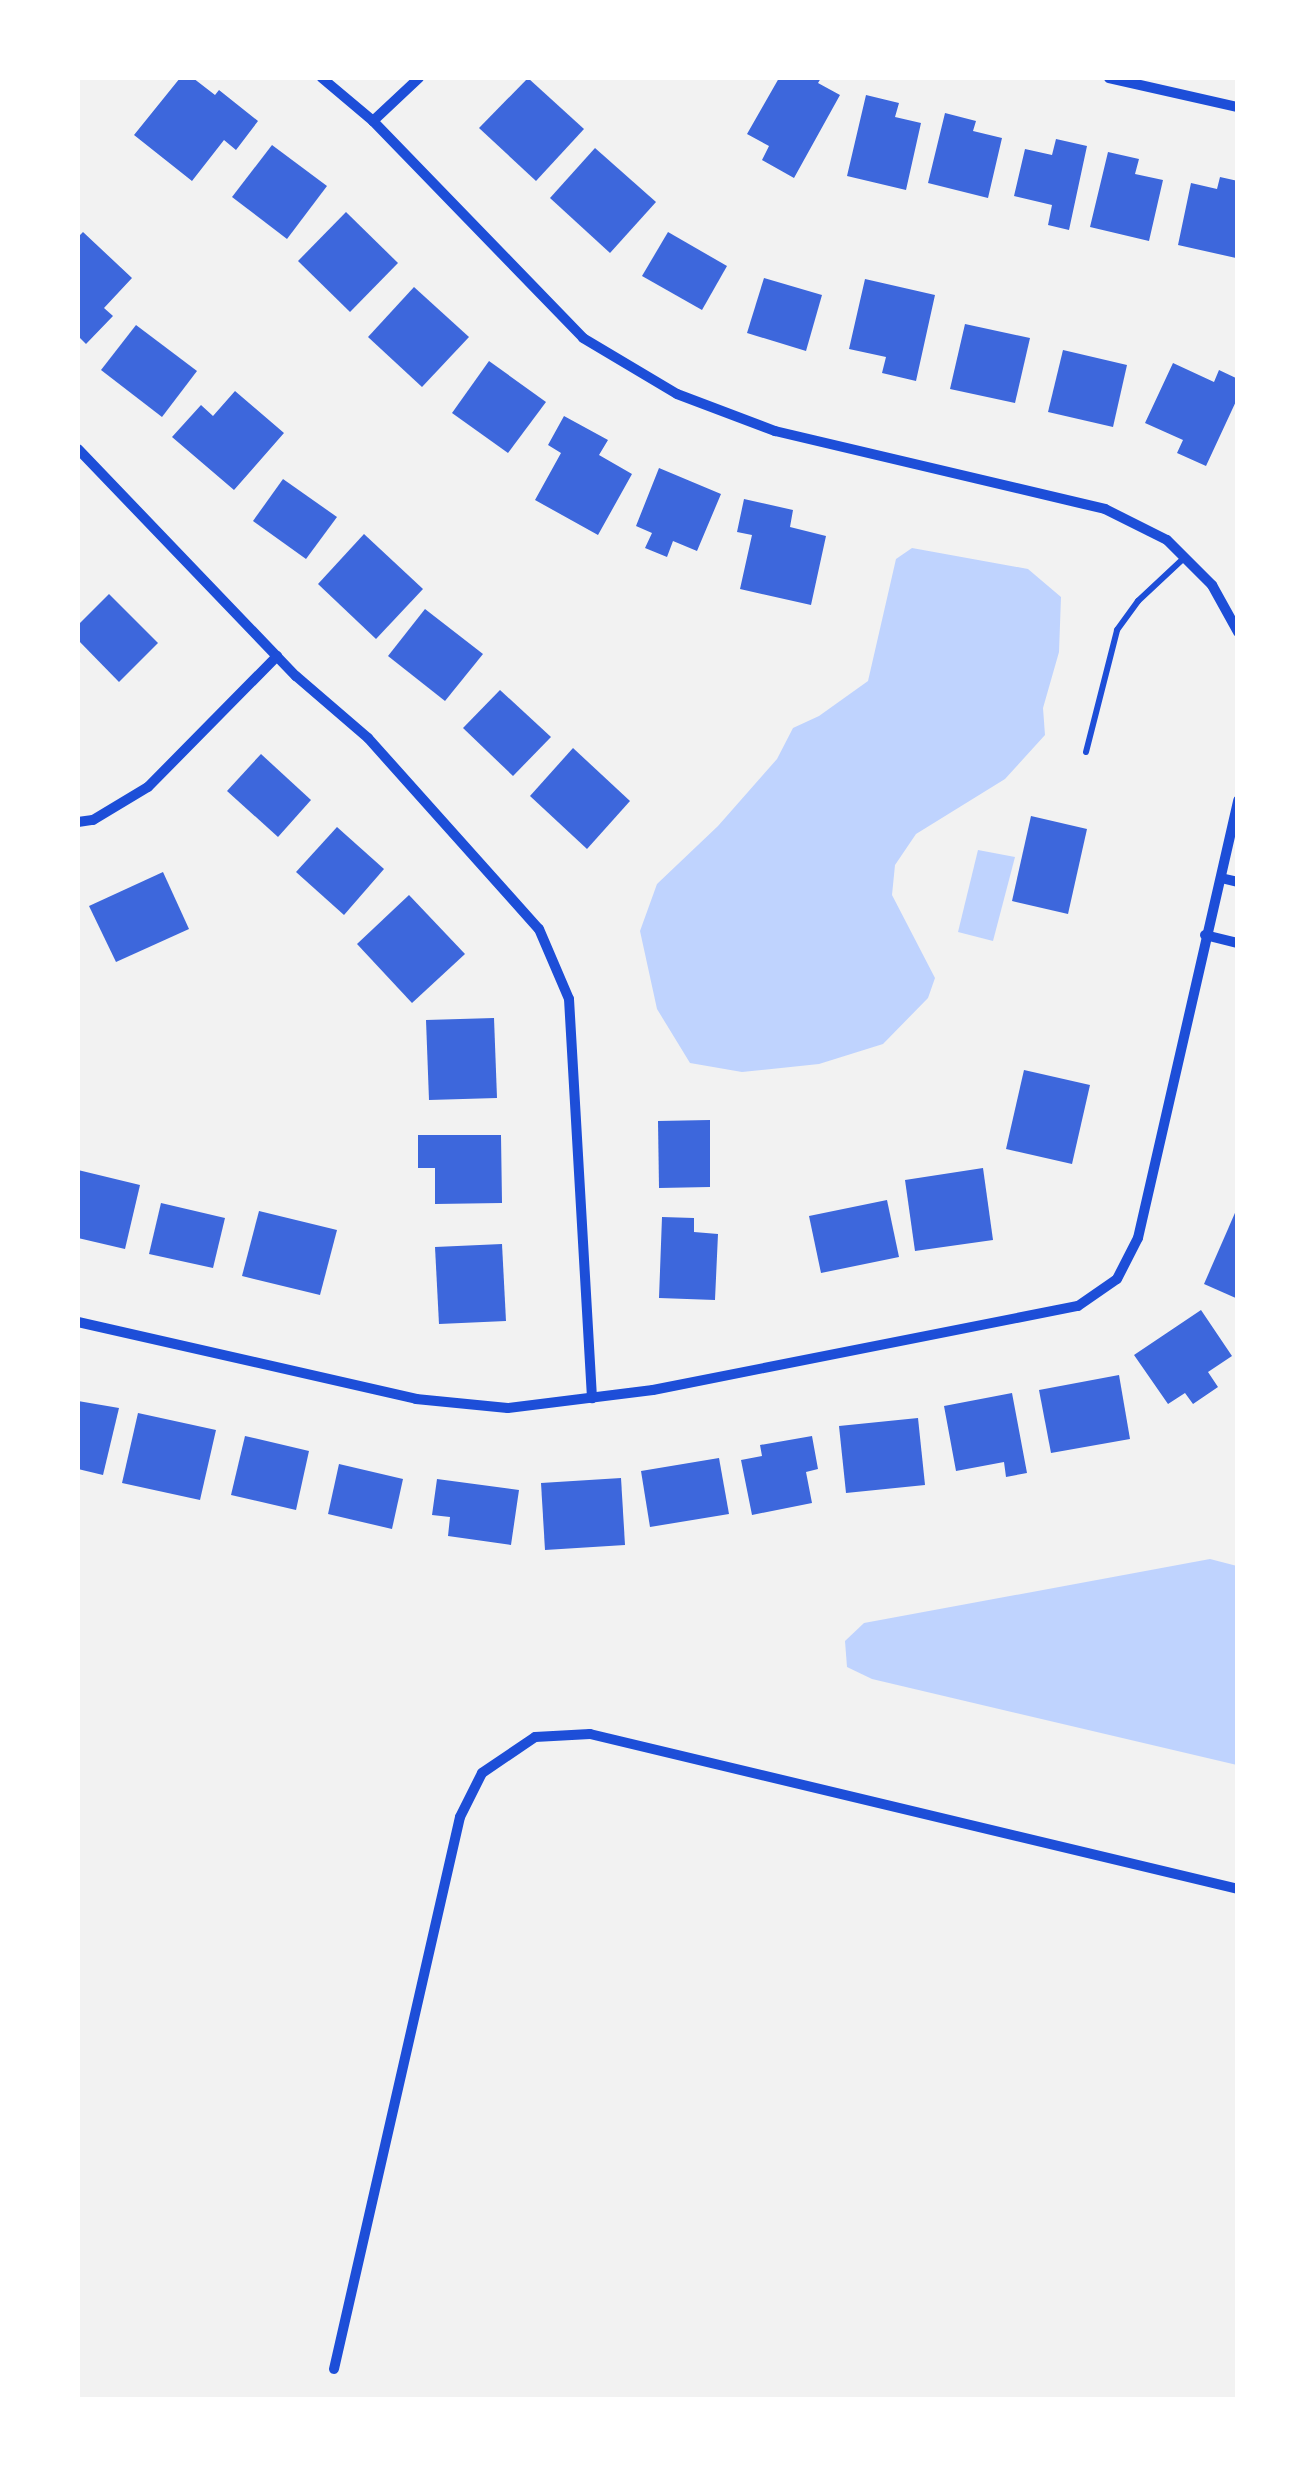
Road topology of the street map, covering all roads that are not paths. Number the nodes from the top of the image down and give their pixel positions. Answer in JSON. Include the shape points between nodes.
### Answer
{"nodes":[{"id":1,"x":322,"y":78,"type":"edge"},
{"id":2,"x":419,"y":78,"type":"edge"},
{"id":3,"x":1109,"y":78,"type":"edge"},
{"id":4,"x":1238,"y":107,"type":"edge"},
{"id":5,"x":373,"y":121,"type":"junction"},
{"id":6,"x":78,"y":449,"type":"edge"},
{"id":7,"x":1185,"y":557,"type":"junction"},
{"id":8,"x":1238,"y":632,"type":"edge"},
{"id":9,"x":276,"y":656,"type":"junction"},
{"id":10,"x":1086,"y":752,"type":"dead end"},
{"id":11,"x":1238,"y":800,"type":"edge"},
{"id":12,"x":78,"y":822,"type":"edge"},
{"id":13,"x":1220,"y":878,"type":"junction"},
{"id":14,"x":1238,"y":882,"type":"edge"},
{"id":15,"x":1206,"y":935,"type":"junction"},
{"id":16,"x":1238,"y":943,"type":"edge"},
{"id":17,"x":78,"y":1322,"type":"edge"},
{"id":18,"x":592,"y":1398,"type":"junction"},
{"id":19,"x":1238,"y":1889,"type":"edge"},
{"id":20,"x":334,"y":2369,"type":"dead end"}],
"edges":[{"from":1,"to":5,"type":"street"},
{"from":2,"to":5,"type":"street"},
{"from":3,"to":4,"type":"street"},
{"from":5,"to":7,"type":"street","via":[[583,338],[677,394],[775,431],[1105,509],[1167,540]]},
{"from":6,"to":9,"type":"street"},
{"from":7,"to":8,"type":"street","via":[[1212,585]]},
{"from":7,"to":10,"type":"lane","via":[[1118,630]]},
{"from":9,"to":12,"type":"street","via":[[148,788]]},
{"from":9,"to":18,"type":"street","via":[[368,738],[539,929],[569,999]]},
{"from":11,"to":13,"type":"street"},
{"from":13,"to":14,"type":"street"},
{"from":13,"to":15,"type":"street"},
{"from":15,"to":16,"type":"street"},
{"from":15,"to":18,"type":"street","via":[[1138,1238],[1117,1279],[1078,1306]]},
{"from":17,"to":18,"type":"street","via":[[440,1403],[508,1408]]},
{"from":19,"to":20,"type":"street","via":[[590,1734],[535,1737],[482,1774],[460,1816]]}]}
